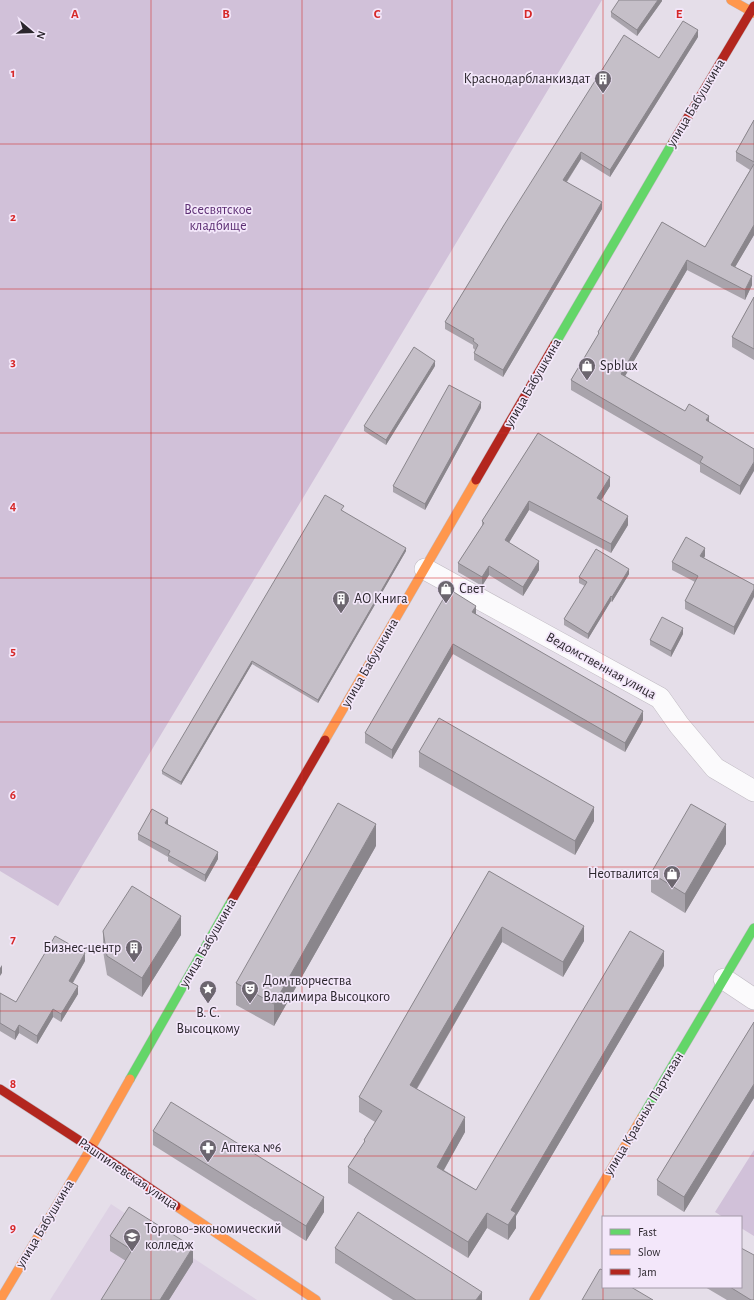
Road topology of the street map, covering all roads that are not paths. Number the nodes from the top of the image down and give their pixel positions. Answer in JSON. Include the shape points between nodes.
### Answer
{"nodes":[{"id":1,"x":731,"y":0,"type":"edge"},
{"id":2,"x":753,"y":10,"type":"edge"},
{"id":3,"x":425,"y":569,"type":"junction"},
{"id":4,"x":754,"y":791,"type":"edge"},
{"id":5,"x":754,"y":928,"type":"edge"},
{"id":6,"x":724,"y":979,"type":"junction"},
{"id":7,"x":754,"y":999,"type":"edge"},
{"id":8,"x":0,"y":1090,"type":"edge"},
{"id":9,"x":91,"y":1148,"type":"junction"},
{"id":10,"x":0,"y":1300,"type":"edge"},
{"id":11,"x":316,"y":1300,"type":"edge"},
{"id":12,"x":534,"y":1300,"type":"edge"}],
"edges":[{"from":1,"to":2,"type":"main road"},
{"from":2,"to":3,"type":"main road","name":"улица Бабушкина","via":[[635,206]]},
{"from":3,"to":4,"type":"street","name":"Ведомственная улица","via":[[660,698],[715,768]]},
{"from":3,"to":9,"type":"main road","name":"улица Бабушкина"},
{"from":5,"to":6,"type":"main road","name":"улица Красных Партизан"},
{"from":6,"to":7,"type":"street"},
{"from":6,"to":12,"type":"main road","name":"улица Красных Партизан"},
{"from":8,"to":9,"type":"main road","name":"Рашпилевская улица"},
{"from":9,"to":10,"type":"main road","name":"улица Бабушкина"},
{"from":9,"to":11,"type":"main road","name":"Рашпилевская улица"}]}
